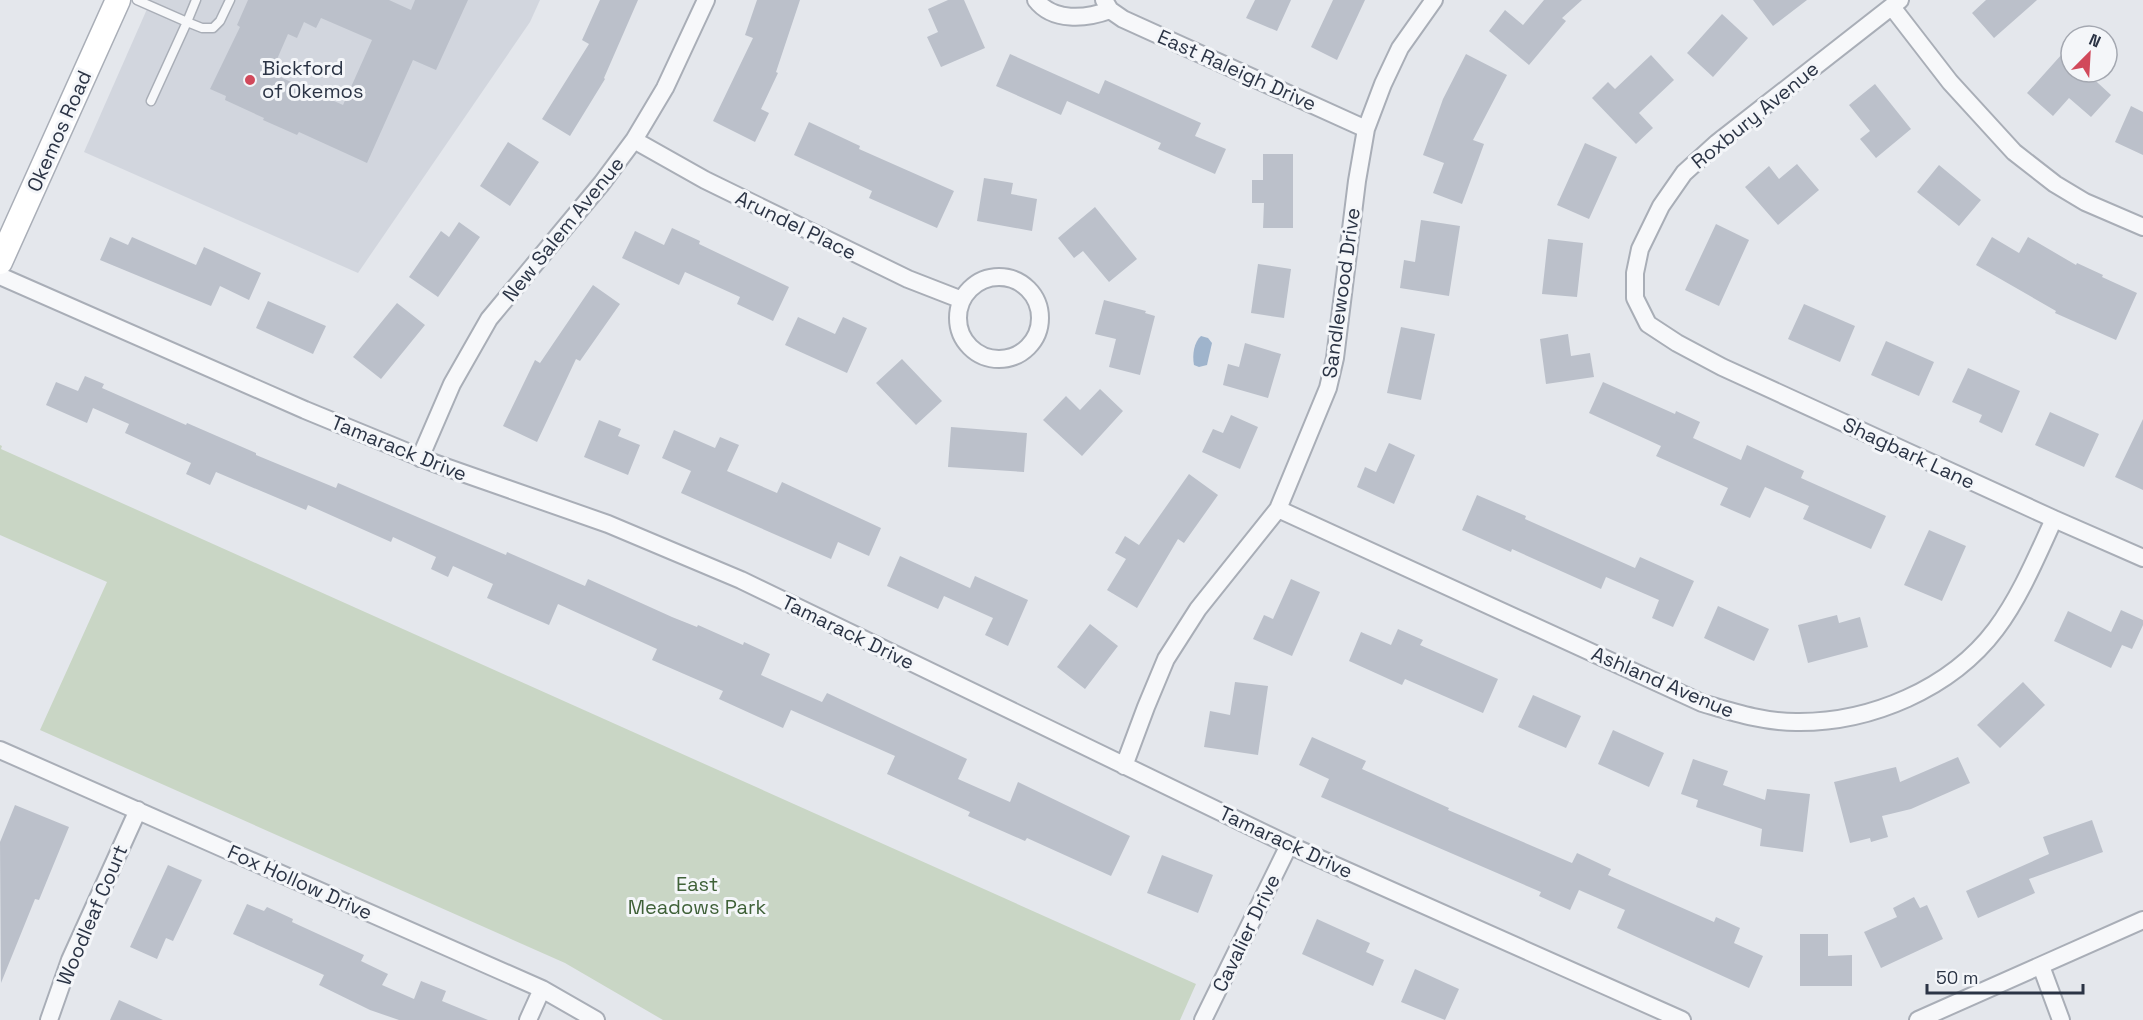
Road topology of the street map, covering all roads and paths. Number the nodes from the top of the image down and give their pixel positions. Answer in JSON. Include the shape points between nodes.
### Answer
{"nodes":[{"id":1,"x":118,"y":0,"type":"edge"},
{"id":2,"x":137,"y":0,"type":"edge"},
{"id":3,"x":196,"y":0,"type":"edge"},
{"id":4,"x":230,"y":0,"type":"edge"},
{"id":5,"x":706,"y":0,"type":"edge"},
{"id":6,"x":1036,"y":0,"type":"edge"},
{"id":7,"x":1434,"y":0,"type":"edge"},
{"id":8,"x":1896,"y":3,"type":"edge"},
{"id":9,"x":1107,"y":5,"type":"edge"},
{"id":10,"x":187,"y":22,"type":"junction"},
{"id":11,"x":151,"y":101,"type":"dead end"},
{"id":12,"x":1366,"y":129,"type":"junction"},
{"id":13,"x":634,"y":140,"type":"junction"},
{"id":14,"x":2143,"y":227,"type":"edge"},
{"id":15,"x":0,"y":262,"type":"edge"},
{"id":16,"x":0,"y":276,"type":"edge"},
{"id":17,"x":962,"y":300,"type":"junction"},
{"id":18,"x":1677,"y":343,"type":"joint"},
{"id":19,"x":420,"y":458,"type":"junction"},
{"id":20,"x":1278,"y":509,"type":"junction"},
{"id":21,"x":2054,"y":519,"type":"junction"},
{"id":22,"x":2143,"y":558,"type":"edge"},
{"id":23,"x":0,"y":750,"type":"edge"},
{"id":24,"x":1124,"y":766,"type":"junction"},
{"id":25,"x":138,"y":810,"type":"junction"},
{"id":26,"x":1289,"y":845,"type":"junction"},
{"id":27,"x":2143,"y":920,"type":"edge"},
{"id":28,"x":2041,"y":966,"type":"junction"},
{"id":29,"x":542,"y":989,"type":"junction"},
{"id":30,"x":50,"y":1020,"type":"edge"},
{"id":31,"x":528,"y":1020,"type":"edge"},
{"id":32,"x":596,"y":1020,"type":"edge"},
{"id":33,"x":1203,"y":1020,"type":"edge"},
{"id":34,"x":1682,"y":1020,"type":"edge"},
{"id":35,"x":1918,"y":1020,"type":"edge"},
{"id":36,"x":2061,"y":1020,"type":"edge"}],
"edges":[{"from":1,"to":15,"type":"main road","name":"Okemos Road"},
{"from":2,"to":10,"type":"lane"},
{"from":3,"to":10,"type":"lane"},
{"from":4,"to":10,"type":"lane","via":[[213,28]]},
{"from":5,"to":13,"type":"street","name":"New Salem Avenue","via":[[665,88]]},
{"from":6,"to":9,"type":"street","name":"East Raleigh Drive","via":[[1040,6],[1061,15],[1094,16]]},
{"from":7,"to":12,"type":"street","name":"Sandlewood Drive","via":[[1400,48]]},
{"from":8,"to":14,"type":"street","via":[[1950,82],[2014,152],[2085,202]]},
{"from":8,"to":18,"type":"street","name":"Roxbury Avenue","via":[[1717,143],[1684,173],[1661,206],[1640,249],[1635,298],[1648,324]]},
{"from":9,"to":12,"type":"street","name":"East Raleigh Drive","via":[[1123,19]]},
{"from":10,"to":11,"type":"lane"},
{"from":12,"to":20,"type":"street","name":"Sandlewood Drive","via":[[1335,358],[1328,388]]},
{"from":13,"to":17,"type":"street","name":"Arundel Place","via":[[716,186],[908,279]]},
{"from":13,"to":19,"type":"street","name":"New Salem Avenue","via":[[489,319],[452,384]]},
{"from":16,"to":19,"type":"street","name":"Tamarack Drive"},
{"from":17,"to":17,"type":"street","via":[[960,331],[965,341],[981,354],[991,358],[1012,356],[1036,335],[1037,304],[1016,281],[985,279]]},
{"from":18,"to":21,"type":"street","name":"Shagbark Lane"},
{"from":19,"to":24,"type":"street","name":"Tamarack Drive","via":[[608,524],[741,579]]},
{"from":20,"to":21,"type":"street","name":"Ashland Avenue","via":[[1702,703],[1748,717],[1795,722],[1848,719],[1896,703],[1932,685],[1971,658],[1997,628]]},
{"from":20,"to":24,"type":"street","name":"Sandlewood Drive","via":[[1205,600],[1166,659]]},
{"from":21,"to":22,"type":"street","name":"Shagbark Lane"},
{"from":23,"to":25,"type":"street","name":"Fox Hollow Drive"},
{"from":24,"to":26,"type":"street","name":"Tamarack Drive"},
{"from":25,"to":29,"type":"street","name":"Fox Hollow Drive"},
{"from":25,"to":30,"type":"street","name":"Woodleaf Court","via":[[70,960]]},
{"from":26,"to":33,"type":"street","name":"Cavalier Drive"},
{"from":26,"to":34,"type":"street","name":"Tamarack Drive"},
{"from":27,"to":28,"type":"street"},
{"from":28,"to":35,"type":"street"},
{"from":28,"to":36,"type":"street"},
{"from":29,"to":31,"type":"street"},
{"from":29,"to":32,"type":"street","name":"Fox Hollow Drive"}]}
